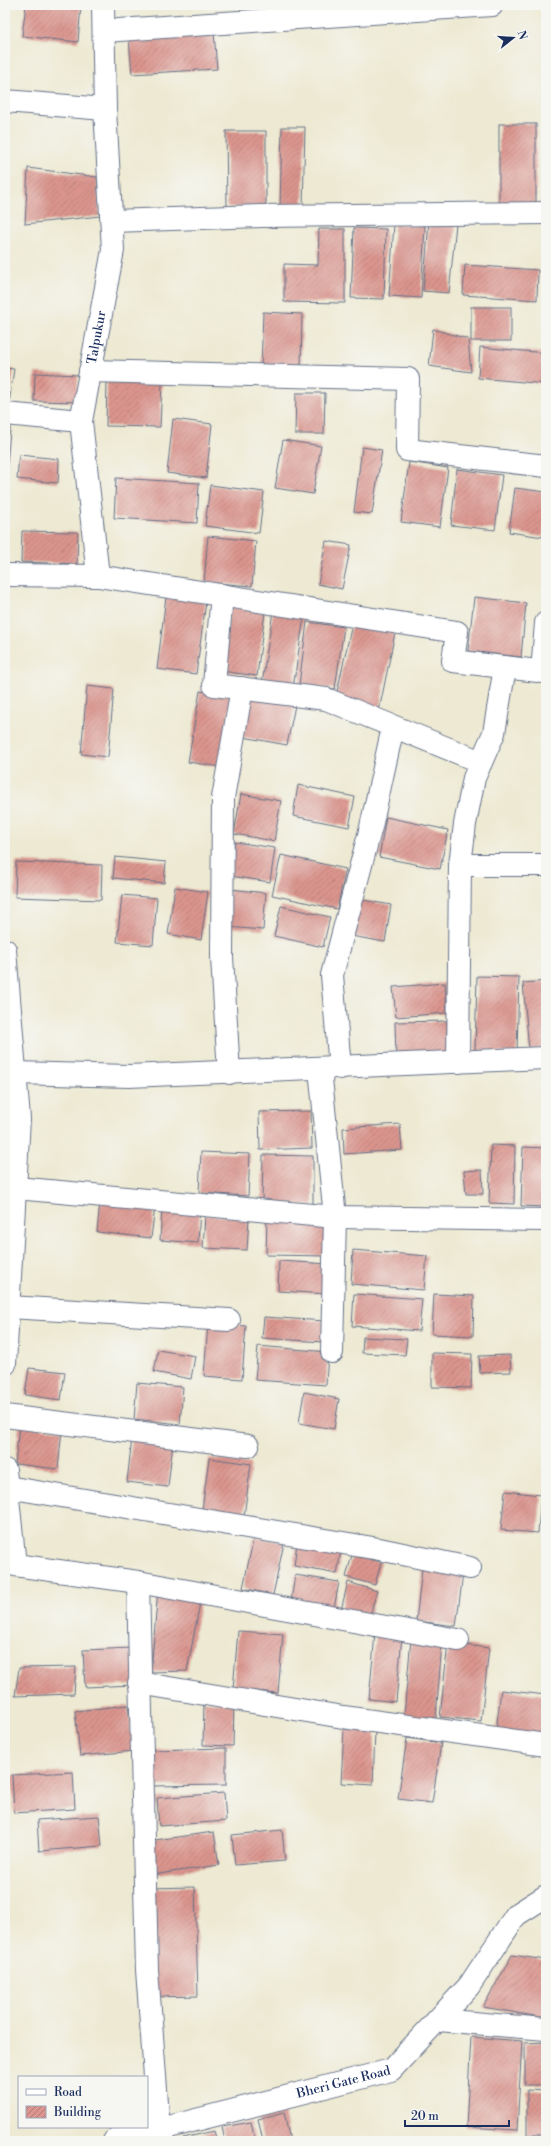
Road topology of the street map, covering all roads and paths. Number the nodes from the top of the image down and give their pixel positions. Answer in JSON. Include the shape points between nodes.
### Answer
{"nodes":[{"id":1,"x":103,"y":5,"type":"edge"},
{"id":2,"x":492,"y":5,"type":"edge"},
{"id":3,"x":104,"y":31,"type":"junction"},
{"id":4,"x":5,"y":101,"type":"edge"},
{"id":5,"x":105,"y":108,"type":"junction"},
{"id":6,"x":546,"y":213,"type":"edge"},
{"id":7,"x":112,"y":222,"type":"junction"},
{"id":8,"x":90,"y":371,"type":"junction"},
{"id":9,"x":5,"y":414,"type":"edge"},
{"id":10,"x":81,"y":421,"type":"junction"},
{"id":11,"x":546,"y":466,"type":"edge"},
{"id":12,"x":5,"y":575,"type":"edge"},
{"id":13,"x":98,"y":576,"type":"junction"},
{"id":14,"x":222,"y":595,"type":"junction"},
{"id":15,"x":546,"y":623,"type":"edge"},
{"id":16,"x":504,"y":667,"type":"junction"},
{"id":17,"x":544,"y":672,"type":"edge"},
{"id":18,"x":242,"y":688,"type":"junction"},
{"id":19,"x":393,"y":728,"type":"junction"},
{"id":20,"x":481,"y":762,"type":"junction"},
{"id":21,"x":460,"y":865,"type":"junction"},
{"id":22,"x":546,"y":865,"type":"edge"},
{"id":23,"x":5,"y":950,"type":"edge"},
{"id":24,"x":546,"y":1058,"type":"edge"},
{"id":25,"x":458,"y":1062,"type":"junction"},
{"id":26,"x":330,"y":1068,"type":"junction"},
{"id":27,"x":229,"y":1072,"type":"junction"},
{"id":28,"x":15,"y":1073,"type":"junction"},
{"id":29,"x":16,"y":1188,"type":"junction"},
{"id":30,"x":335,"y":1217,"type":"junction"},
{"id":31,"x":546,"y":1220,"type":"edge"},
{"id":32,"x":8,"y":1266,"type":"edge"},
{"id":33,"x":9,"y":1307,"type":"junction"},
{"id":34,"x":228,"y":1320,"type":"dead end"},
{"id":35,"x":332,"y":1352,"type":"dead end"},
{"id":36,"x":5,"y":1364,"type":"edge"},
{"id":37,"x":5,"y":1416,"type":"edge"},
{"id":38,"x":248,"y":1446,"type":"dead end"},
{"id":39,"x":6,"y":1479,"type":"edge"},
{"id":40,"x":470,"y":1568,"type":"dead end"},
{"id":41,"x":138,"y":1582,"type":"junction"},
{"id":42,"x":458,"y":1640,"type":"dead end"},
{"id":43,"x":139,"y":1683,"type":"junction"},
{"id":44,"x":546,"y":1745,"type":"edge"},
{"id":45,"x":546,"y":1896,"type":"edge"},
{"id":46,"x":438,"y":2020,"type":"junction"},
{"id":47,"x":546,"y":2030,"type":"edge"},
{"id":48,"x":161,"y":2135,"type":"edge"},
{"id":49,"x":114,"y":2141,"type":"edge"}],
"edges":[{"from":1,"to":3,"type":"street","name":"Talpukur"},
{"from":2,"to":3,"type":"street"},
{"from":3,"to":5,"type":"street","name":"Talpukur"},
{"from":4,"to":5,"type":"street"},
{"from":5,"to":7,"type":"street","name":"Talpukur"},
{"from":6,"to":7,"type":"street","via":[[261,216]]},
{"from":7,"to":8,"type":"street","name":"Talpukur","via":[[113,250]]},
{"from":8,"to":10,"type":"street","name":"Talpukur"},
{"from":8,"to":11,"type":"street","via":[[408,380],[407,450]]},
{"from":9,"to":10,"type":"street"},
{"from":10,"to":13,"type":"street","name":"Talpukur"},
{"from":12,"to":13,"type":"street"},
{"from":13,"to":14,"type":"street"},
{"from":14,"to":16,"type":"street","via":[[457,632],[453,661]]},
{"from":14,"to":18,"type":"street","via":[[214,685]]},
{"from":15,"to":17,"type":"street"},
{"from":16,"to":17,"type":"street"},
{"from":16,"to":20,"type":"street","via":[[494,733]]},
{"from":18,"to":19,"type":"street","via":[[326,699]]},
{"from":18,"to":27,"type":"street","via":[[223,798],[222,957]]},
{"from":19,"to":20,"type":"street"},
{"from":19,"to":26,"type":"street","via":[[371,827],[332,975]]},
{"from":20,"to":21,"type":"street","via":[[474,778]]},
{"from":21,"to":22,"type":"street"},
{"from":21,"to":25,"type":"street"},
{"from":23,"to":28,"type":"street"},
{"from":24,"to":25,"type":"street"},
{"from":25,"to":26,"type":"street"},
{"from":26,"to":27,"type":"street"},
{"from":26,"to":30,"type":"street"},
{"from":27,"to":28,"type":"street","via":[[129,1076]]},
{"from":28,"to":29,"type":"street","via":[[19,1119]]},
{"from":29,"to":30,"type":"street"},
{"from":29,"to":32,"type":"street"},
{"from":30,"to":31,"type":"street"},
{"from":30,"to":35,"type":"street"},
{"from":32,"to":33,"type":"street"},
{"from":33,"to":34,"type":"street"},
{"from":33,"to":36,"type":"street"},
{"from":37,"to":38,"type":"street"},
{"from":39,"to":40,"type":"street"},
{"from":39,"to":41,"type":"street","via":[[15,1565]]},
{"from":41,"to":42,"type":"street"},
{"from":41,"to":43,"type":"street"},
{"from":43,"to":44,"type":"street","via":[[343,1717]]},
{"from":43,"to":48,"type":"street","via":[[147,1970]]},
{"from":45,"to":46,"type":"street","name":"Bheri Gate Road","via":[[516,1915],[470,1986]]},
{"from":46,"to":47,"type":"street"},
{"from":46,"to":48,"type":"street","name":"Bheri Gate Road","via":[[391,2070]]},
{"from":48,"to":49,"type":"street","name":"Bheri Gate Road"}]}
